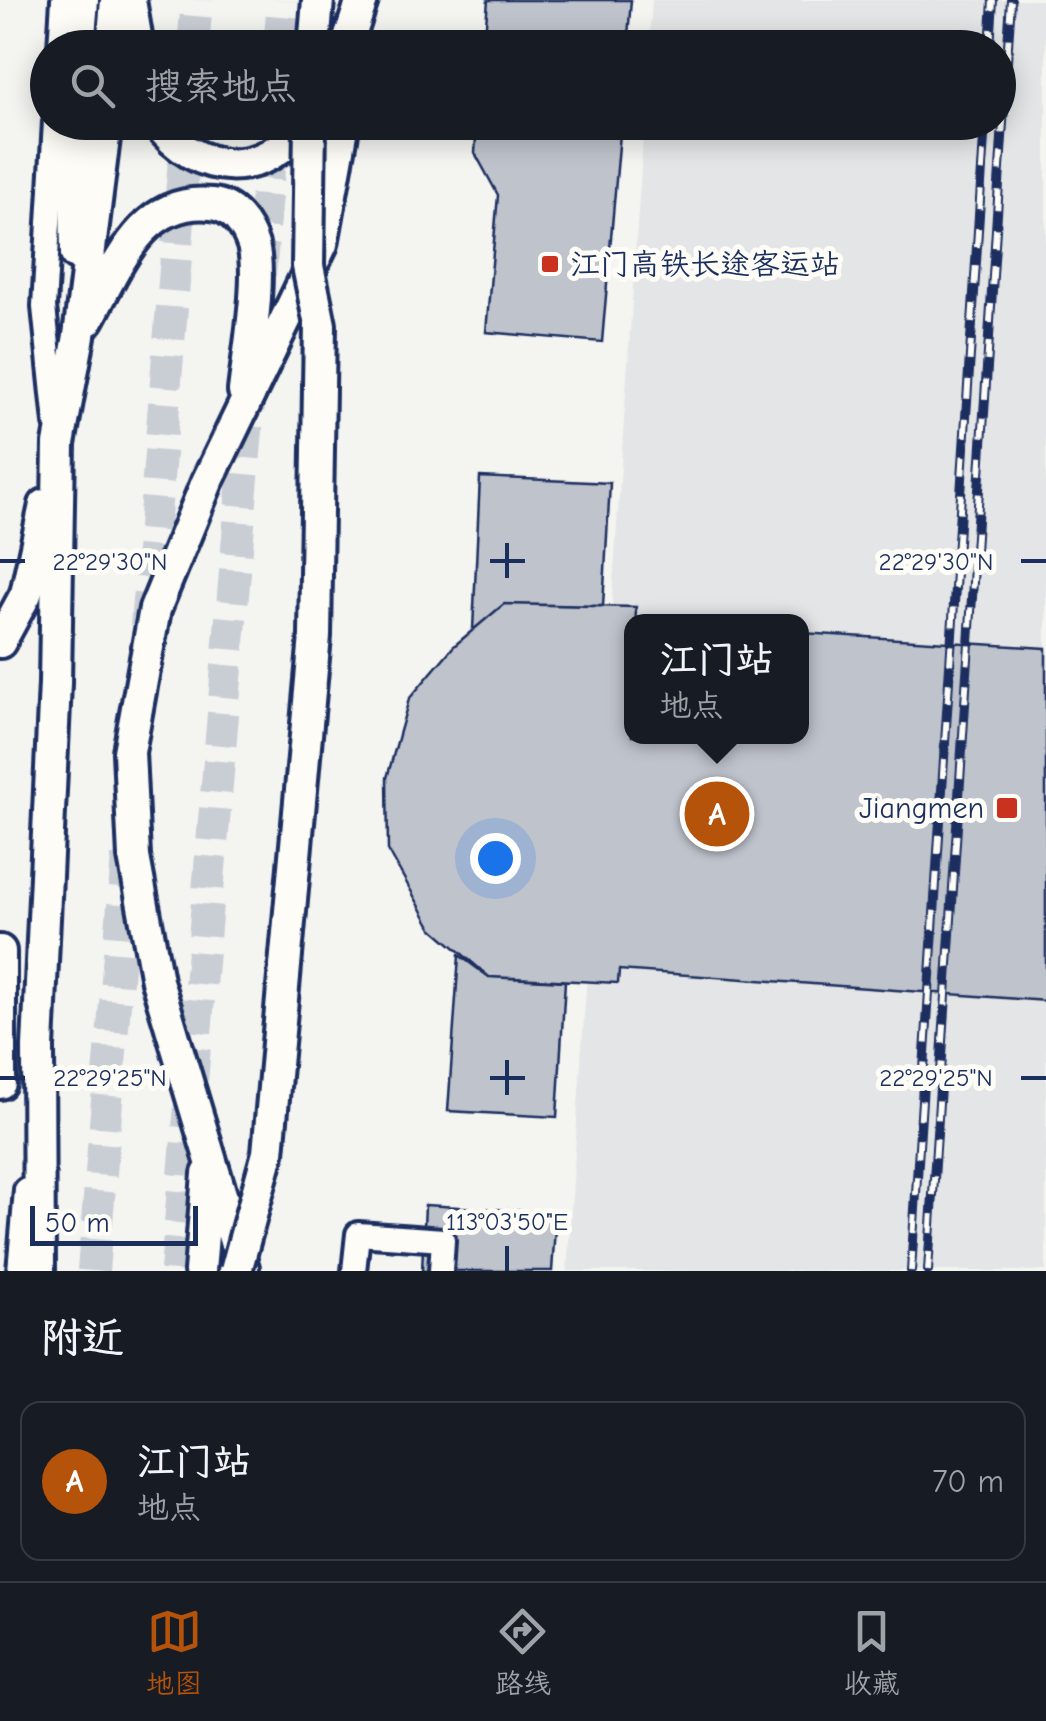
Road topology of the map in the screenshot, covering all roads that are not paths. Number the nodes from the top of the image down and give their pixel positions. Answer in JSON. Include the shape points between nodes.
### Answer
{"nodes":[{"id":1,"x":63,"y":0,"type":"edge"},
{"id":2,"x":83,"y":0,"type":"edge"},
{"id":3,"x":116,"y":0,"type":"edge"},
{"id":4,"x":130,"y":0,"type":"edge"},
{"id":5,"x":318,"y":0,"type":"edge"},
{"id":6,"x":364,"y":0,"type":"edge"},
{"id":7,"x":61,"y":30,"type":"edge"},
{"id":8,"x":80,"y":30,"type":"edge"},
{"id":9,"x":114,"y":30,"type":"edge"},
{"id":10,"x":135,"y":30,"type":"edge"},
{"id":11,"x":316,"y":30,"type":"edge"},
{"id":12,"x":353,"y":30,"type":"edge"},
{"id":13,"x":360,"y":30,"type":"edge"},
{"id":14,"x":54,"y":140,"type":"edge"},
{"id":15,"x":73,"y":140,"type":"edge"},
{"id":16,"x":104,"y":140,"type":"edge"},
{"id":17,"x":170,"y":140,"type":"edge"},
{"id":18,"x":285,"y":140,"type":"edge"},
{"id":19,"x":307,"y":140,"type":"edge"},
{"id":20,"x":341,"y":140,"type":"edge"},
{"id":21,"x":79,"y":336,"type":"junction"},
{"id":22,"x":242,"y":411,"type":"junction"},
{"id":23,"x":58,"y":444,"type":"junction"},
{"id":24,"x":0,"y":642,"type":"edge"},
{"id":25,"x":0,"y":951,"type":"edge"},
{"id":26,"x":38,"y":1047,"type":"junction"},
{"id":27,"x":0,"y":1084,"type":"edge"},
{"id":28,"x":210,"y":1156,"type":"junction"},
{"id":29,"x":19,"y":1271,"type":"edge"},
{"id":30,"x":39,"y":1271,"type":"edge"},
{"id":31,"x":200,"y":1271,"type":"edge"},
{"id":32,"x":240,"y":1271,"type":"edge"},
{"id":33,"x":354,"y":1271,"type":"edge"},
{"id":34,"x":441,"y":1271,"type":"edge"}],
"edges":[{"from":1,"to":7,"type":"street"},
{"from":2,"to":8,"type":"main road"},
{"from":3,"to":9,"type":"main road"},
{"from":4,"to":10,"type":"main road"},
{"from":5,"to":11,"type":"main road"},
{"from":6,"to":12,"type":"main road"},
{"from":6,"to":13,"type":"main road"},
{"from":14,"to":23,"type":"street","via":[[44,308]]},
{"from":15,"to":21,"type":"main road"},
{"from":16,"to":21,"type":"main road"},
{"from":17,"to":18,"type":"main road","via":[[216,166],[262,159]]},
{"from":19,"to":32,"type":"main road","bridge":true,"via":[[308,266],[320,325],[315,636],[268,1152]]},
{"from":20,"to":22,"type":"main road","via":[[322,244]]},
{"from":21,"to":22,"type":"main road","via":[[149,222],[188,202],[219,204],[243,221],[254,248]]},
{"from":21,"to":23,"type":"main road"},
{"from":22,"to":28,"type":"main road","via":[[155,610],[129,752],[134,857],[158,981]]},
{"from":23,"to":24,"type":"main road","via":[[26,594]]},
{"from":23,"to":26,"type":"main road","via":[[56,683]]},
{"from":25,"to":26,"type":"main road"},
{"from":25,"to":27,"type":"main road"},
{"from":26,"to":29,"type":"street"},
{"from":26,"to":30,"type":"main road"},
{"from":28,"to":31,"type":"main road"},
{"from":28,"to":32,"type":"main road"},
{"from":33,"to":34,"type":"street","via":[[358,1234],[442,1240]]}]}
